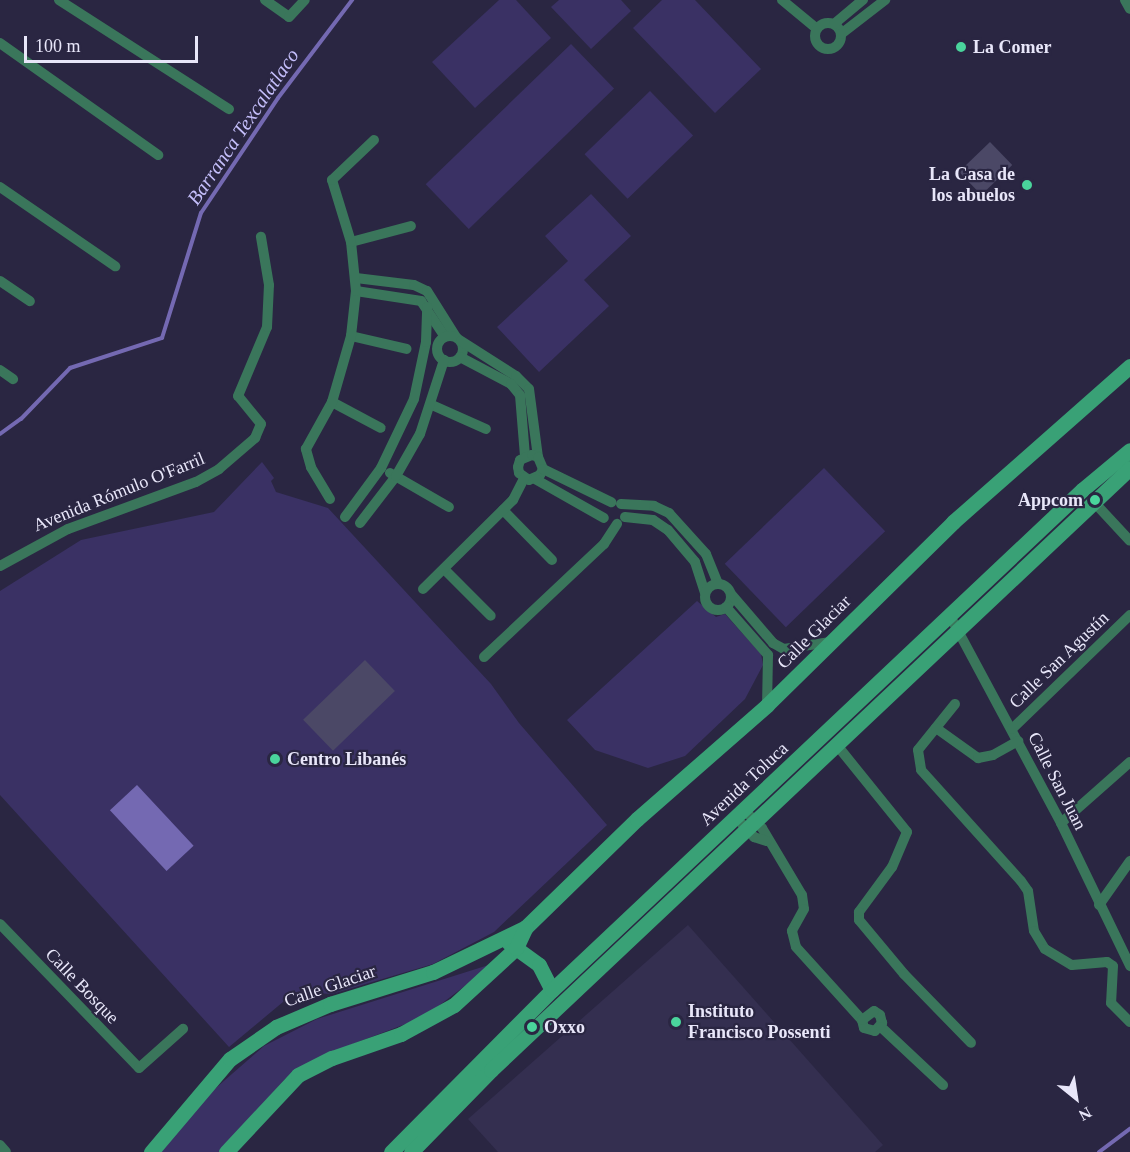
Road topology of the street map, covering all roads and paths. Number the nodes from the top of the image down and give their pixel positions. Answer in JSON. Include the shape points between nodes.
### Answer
{"nodes":[{"id":1,"x":58,"y":0,"type":"edge"},
{"id":2,"x":265,"y":0,"type":"edge"},
{"id":3,"x":305,"y":0,"type":"edge"},
{"id":4,"x":782,"y":0,"type":"edge"},
{"id":5,"x":863,"y":0,"type":"edge"},
{"id":6,"x":885,"y":0,"type":"edge"},
{"id":7,"x":1125,"y":0,"type":"edge"},
{"id":8,"x":1130,"y":9,"type":"edge"},
{"id":9,"x":834,"y":24,"type":"junction"},
{"id":10,"x":817,"y":29,"type":"junction"},
{"id":11,"x":841,"y":34,"type":"junction"},
{"id":12,"x":0,"y":43,"type":"edge"},
{"id":13,"x":229,"y":108,"type":"dead end"},
{"id":14,"x":374,"y":140,"type":"dead end"},
{"id":15,"x":158,"y":155,"type":"dead end"},
{"id":16,"x":0,"y":187,"type":"edge"},
{"id":17,"x":411,"y":226,"type":"dead end"},
{"id":18,"x":261,"y":237,"type":"dead end"},
{"id":19,"x":351,"y":242,"type":"junction"},
{"id":20,"x":115,"y":266,"type":"dead end"},
{"id":21,"x":356,"y":278,"type":"junction"},
{"id":22,"x":0,"y":281,"type":"edge"},
{"id":23,"x":356,"y":291,"type":"junction"},
{"id":24,"x":30,"y":301,"type":"dead end"},
{"id":25,"x":427,"y":307,"type":"junction"},
{"id":26,"x":351,"y":336,"type":"junction"},
{"id":27,"x":454,"y":338,"type":"junction"},
{"id":28,"x":407,"y":349,"type":"dead end"},
{"id":29,"x":460,"y":357,"type":"junction"},
{"id":30,"x":444,"y":360,"type":"junction"},
{"id":31,"x":1130,"y":366,"type":"edge"},
{"id":32,"x":0,"y":370,"type":"edge"},
{"id":33,"x":13,"y":379,"type":"dead end"},
{"id":34,"x":332,"y":402,"type":"junction"},
{"id":35,"x":432,"y":405,"type":"junction"},
{"id":36,"x":381,"y":428,"type":"dead end"},
{"id":37,"x":486,"y":429,"type":"dead end"},
{"id":38,"x":1130,"y":450,"type":"edge"},
{"id":39,"x":525,"y":456,"type":"junction"},
{"id":40,"x":538,"y":457,"type":"junction"},
{"id":41,"x":381,"y":468,"type":"junction"},
{"id":42,"x":1130,"y":468,"type":"edge"},
{"id":43,"x":543,"y":469,"type":"junction"},
{"id":44,"x":396,"y":476,"type":"junction"},
{"id":45,"x":529,"y":479,"type":"junction"},
{"id":46,"x":330,"y":499,"type":"dead end"},
{"id":47,"x":1093,"y":501,"type":"junction"},
{"id":48,"x":616,"y":503,"type":"junction"},
{"id":49,"x":449,"y":507,"type":"dead end"},
{"id":50,"x":503,"y":510,"type":"junction"},
{"id":51,"x":345,"y":517,"type":"dead end"},
{"id":52,"x":604,"y":518,"type":"junction"},
{"id":53,"x":621,"y":520,"type":"junction"},
{"id":54,"x":360,"y":523,"type":"dead end"},
{"id":55,"x":1130,"y":540,"type":"edge"},
{"id":56,"x":552,"y":560,"type":"dead end"},
{"id":57,"x":0,"y":566,"type":"edge"},
{"id":58,"x":444,"y":569,"type":"junction"},
{"id":59,"x":718,"y":584,"type":"junction"},
{"id":60,"x":423,"y":589,"type":"dead end"},
{"id":61,"x":705,"y":592,"type":"junction"},
{"id":62,"x":731,"y":594,"type":"junction"},
{"id":63,"x":726,"y":607,"type":"junction"},
{"id":64,"x":950,"y":614,"type":"junction"},
{"id":65,"x":1130,"y":615,"type":"edge"},
{"id":66,"x":491,"y":616,"type":"dead end"},
{"id":67,"x":958,"y":628,"type":"junction"},
{"id":68,"x":831,"y":642,"type":"junction"},
{"id":69,"x":484,"y":657,"type":"dead end"},
{"id":70,"x":955,"y":704,"type":"dead end"},
{"id":71,"x":768,"y":705,"type":"junction"},
{"id":72,"x":936,"y":728,"type":"junction"},
{"id":73,"x":1012,"y":729,"type":"junction"},
{"id":74,"x":1018,"y":741,"type":"junction"},
{"id":75,"x":836,"y":744,"type":"junction"},
{"id":76,"x":1130,"y":762,"type":"edge"},
{"id":77,"x":745,"y":819,"type":"junction"},
{"id":78,"x":1061,"y":823,"type":"junction"},
{"id":79,"x":1130,"y":861,"type":"edge"},
{"id":80,"x":1099,"y":905,"type":"junction"},
{"id":81,"x":0,"y":924,"type":"edge"},
{"id":82,"x":526,"y":927,"type":"junction"},
{"id":83,"x":503,"y":939,"type":"junction"},
{"id":84,"x":516,"y":948,"type":"junction"},
{"id":85,"x":1130,"y":966,"type":"edge"},
{"id":86,"x":552,"y":990,"type":"junction"},
{"id":87,"x":1130,"y":1022,"type":"edge"},
{"id":88,"x":183,"y":1029,"type":"dead end"},
{"id":89,"x":970,"y":1042,"type":"dead end"},
{"id":90,"x":943,"y":1085,"type":"dead end"},
{"id":91,"x":0,"y":1145,"type":"edge"},
{"id":92,"x":6,"y":1152,"type":"edge"},
{"id":93,"x":151,"y":1152,"type":"edge"},
{"id":94,"x":226,"y":1152,"type":"edge"},
{"id":95,"x":391,"y":1152,"type":"edge"},
{"id":96,"x":411,"y":1152,"type":"edge"}],
"edges":[{"from":1,"to":13,"type":"street"},
{"from":2,"to":3,"type":"street","via":[[289,17]]},
{"from":4,"to":10,"type":"street"},
{"from":5,"to":9,"type":"street"},
{"from":6,"to":11,"type":"street"},
{"from":7,"to":8,"type":"street"},
{"from":9,"to":10,"type":"street","via":[[823,24]]},
{"from":9,"to":11,"type":"street"},
{"from":10,"to":11,"type":"street","via":[[816,41],[825,49],[836,47]]},
{"from":12,"to":15,"type":"street"},
{"from":14,"to":19,"type":"street","via":[[332,180]]},
{"from":16,"to":20,"type":"street"},
{"from":17,"to":19,"type":"street"},
{"from":18,"to":57,"type":"street","name":"Avenida Rómulo O'Farril","via":[[269,285],[267,327],[238,396],[256,415],[261,430],[219,469],[196,482],[42,540]]},
{"from":19,"to":21,"type":"street"},
{"from":21,"to":23,"type":"street"},
{"from":21,"to":27,"type":"street","via":[[414,285],[427,291]]},
{"from":22,"to":24,"type":"street"},
{"from":23,"to":25,"type":"street","via":[[410,297]]},
{"from":23,"to":26,"type":"street"},
{"from":25,"to":27,"type":"street"},
{"from":25,"to":41,"type":"street","via":[[426,342],[414,399]]},
{"from":26,"to":28,"type":"street"},
{"from":26,"to":34,"type":"street"},
{"from":27,"to":29,"type":"street"},
{"from":27,"to":30,"type":"street","via":[[438,351]]},
{"from":27,"to":40,"type":"street","via":[[516,376],[529,389]]},
{"from":29,"to":30,"type":"street"},
{"from":29,"to":39,"type":"street","via":[[510,384],[520,395]]},
{"from":30,"to":35,"type":"street"},
{"from":31,"to":68,"type":"street","name":"Calle Glaciar","via":[[953,522]]},
{"from":32,"to":33,"type":"street"},
{"from":34,"to":36,"type":"street"},
{"from":34,"to":46,"type":"street","via":[[306,449],[310,467]]},
{"from":35,"to":37,"type":"street"},
{"from":35,"to":44,"type":"street"},
{"from":38,"to":64,"type":"street","name":"Avenida Toluca"},
{"from":39,"to":40,"type":"street"},
{"from":39,"to":45,"type":"street","via":[[518,467]]},
{"from":40,"to":43,"type":"street"},
{"from":41,"to":44,"type":"street"},
{"from":41,"to":51,"type":"street"},
{"from":42,"to":47,"type":"street","name":"Avenida Toluca"},
{"from":43,"to":45,"type":"street"},
{"from":43,"to":48,"type":"street"},
{"from":44,"to":49,"type":"street"},
{"from":44,"to":54,"type":"street"},
{"from":45,"to":50,"type":"street"},
{"from":45,"to":52,"type":"street"},
{"from":47,"to":55,"type":"street"},
{"from":47,"to":67,"type":"street","name":"Avenida Toluca"},
{"from":48,"to":52,"type":"street","via":[[603,508]]},
{"from":48,"to":53,"type":"street"},
{"from":48,"to":59,"type":"street","via":[[654,506],[669,513],[706,554]]},
{"from":50,"to":56,"type":"street"},
{"from":50,"to":58,"type":"street"},
{"from":52,"to":53,"type":"street"},
{"from":53,"to":61,"type":"street","via":[[653,520],[668,530],[695,562]]},
{"from":53,"to":69,"type":"street","via":[[604,544]]},
{"from":58,"to":60,"type":"street"},
{"from":58,"to":66,"type":"street"},
{"from":59,"to":61,"type":"street"},
{"from":59,"to":62,"type":"street"},
{"from":61,"to":63,"type":"street","via":[[705,599],[714,609]]},
{"from":62,"to":63,"type":"street"},
{"from":62,"to":68,"type":"street","via":[[773,643],[784,649]]},
{"from":63,"to":71,"type":"street","via":[[768,654]]},
{"from":64,"to":67,"type":"street","name":"Calle San Juan"},
{"from":64,"to":77,"type":"street","name":"Avenida Toluca"},
{"from":65,"to":73,"type":"street","name":"Calle San Agustín"},
{"from":67,"to":73,"type":"street","name":"Calle San Juan"},
{"from":67,"to":75,"type":"street","name":"Avenida Toluca"},
{"from":68,"to":71,"type":"street","name":"Calle Glaciar"},
{"from":70,"to":72,"type":"street"},
{"from":71,"to":82,"type":"street","name":"Calle Glaciar","via":[[638,819]]},
{"from":72,"to":74,"type":"street","via":[[978,758],[993,755]]},
{"from":72,"to":87,"type":"street","via":[[918,750],[921,770],[1021,880],[1028,891],[1034,931],[1045,949],[1072,965],[1107,962],[1113,966],[1112,1003]]},
{"from":73,"to":74,"type":"street","name":"Calle San Juan"},
{"from":74,"to":78,"type":"street","name":"Calle San Juan"},
{"from":75,"to":77,"type":"street","name":"Avenida Toluca"},
{"from":75,"to":89,"type":"street","via":[[907,832],[892,867],[859,912],[859,920],[904,974]]},
{"from":76,"to":78,"type":"street"},
{"from":77,"to":86,"type":"street","name":"Avenida Toluca"},
{"from":77,"to":90,"type":"street","via":[[766,840],[805,902],[792,931],[796,947],[867,1030],[881,1027]]},
{"from":77,"to":96,"type":"street","name":"Avenida Toluca"},
{"from":78,"to":80,"type":"street","name":"Calle San Juan"},
{"from":79,"to":80,"type":"street"},
{"from":80,"to":85,"type":"street","name":"Calle San Juan"},
{"from":81,"to":88,"type":"street","name":"Calle Bosque","via":[[137,1066],[142,1067]]},
{"from":82,"to":83,"type":"street","name":"Calle Glaciar"},
{"from":82,"to":84,"type":"street","name":"Calle Glaciar"},
{"from":83,"to":84,"type":"street"},
{"from":83,"to":93,"type":"street","name":"Calle Glaciar","via":[[433,972],[330,1004],[276,1027],[230,1059]]},
{"from":84,"to":86,"type":"street","via":[[539,965]]},
{"from":84,"to":94,"type":"street","name":"Calle Glaciar","via":[[454,1005],[424,1023],[298,1075]]},
{"from":86,"to":95,"type":"street","name":"Avenida Toluca"},
{"from":91,"to":92,"type":"street"}]}
